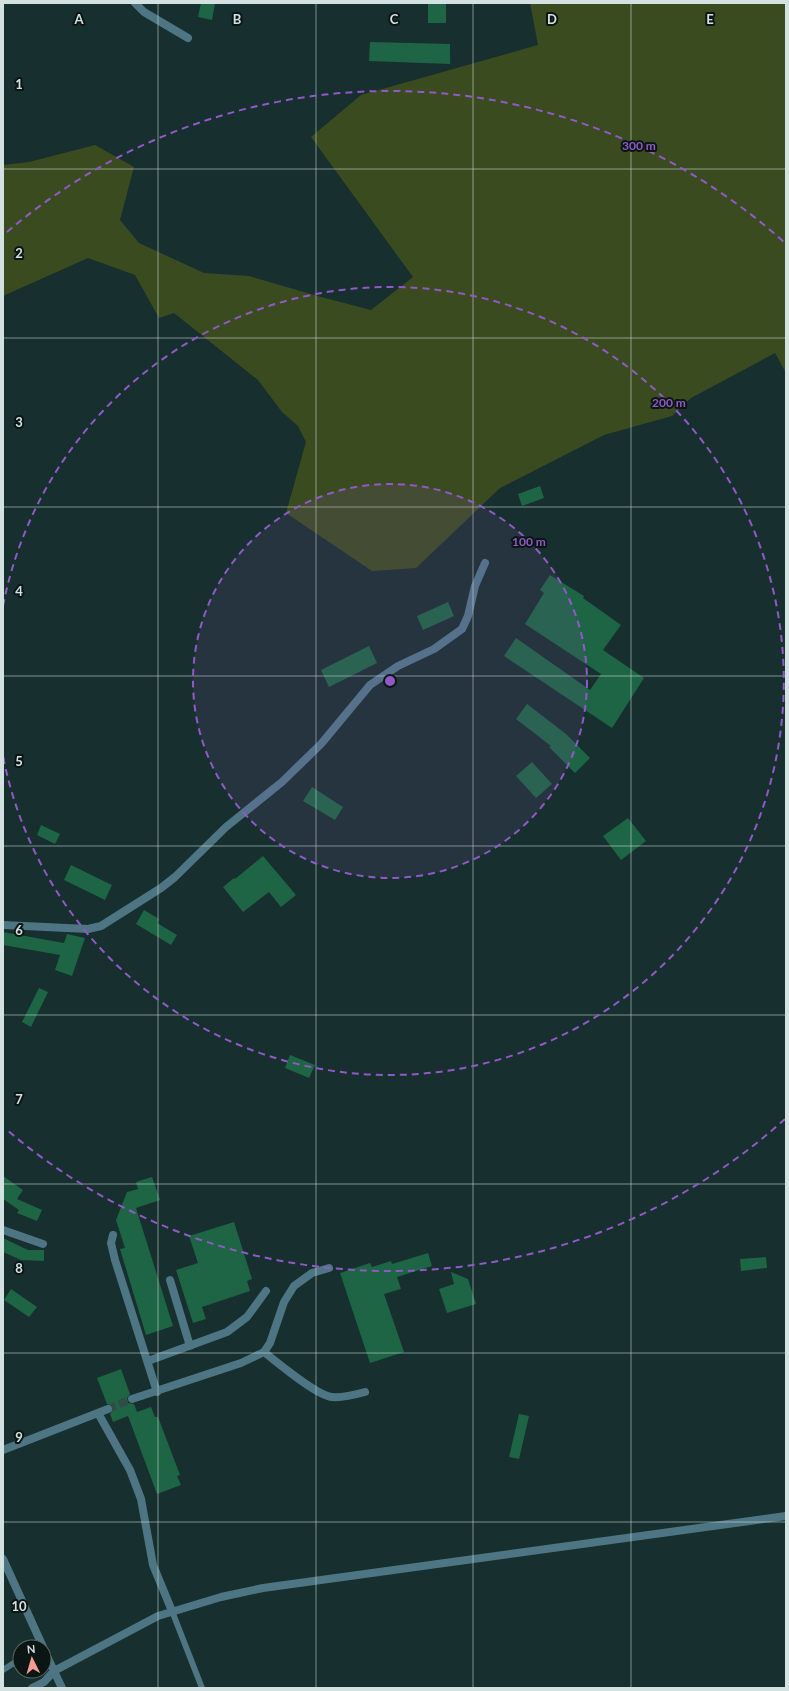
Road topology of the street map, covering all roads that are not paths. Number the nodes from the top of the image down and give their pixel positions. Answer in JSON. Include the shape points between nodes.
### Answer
{"nodes":[{"id":1,"x":135,"y":3,"type":"edge"},
{"id":2,"x":188,"y":38,"type":"dead end"},
{"id":3,"x":485,"y":564,"type":"dead end"},
{"id":4,"x":3,"y":925,"type":"edge"},
{"id":5,"x":3,"y":1230,"type":"edge"},
{"id":6,"x":113,"y":1235,"type":"dead end"},
{"id":7,"x":43,"y":1244,"type":"dead end"},
{"id":8,"x":329,"y":1268,"type":"dead end"},
{"id":9,"x":170,"y":1280,"type":"dead end"},
{"id":10,"x":266,"y":1291,"type":"dead end"},
{"id":11,"x":190,"y":1346,"type":"junction"},
{"id":12,"x":264,"y":1352,"type":"junction"},
{"id":13,"x":148,"y":1361,"type":"junction"},
{"id":14,"x":157,"y":1392,"type":"junction"},
{"id":15,"x":366,"y":1392,"type":"dead end"},
{"id":16,"x":132,"y":1399,"type":"tunnel mouth"},
{"id":17,"x":108,"y":1409,"type":"tunnel mouth"},
{"id":18,"x":98,"y":1413,"type":"junction"},
{"id":19,"x":3,"y":1450,"type":"edge"},
{"id":20,"x":786,"y":1516,"type":"edge"},
{"id":21,"x":3,"y":1559,"type":"edge"},
{"id":22,"x":172,"y":1611,"type":"junction"},
{"id":23,"x":39,"y":1639,"type":"edge"},
{"id":24,"x":12,"y":1664,"type":"edge"},
{"id":25,"x":52,"y":1667,"type":"edge"},
{"id":26,"x":3,"y":1670,"type":"edge"},
{"id":27,"x":54,"y":1671,"type":"junction"},
{"id":28,"x":32,"y":1688,"type":"edge"},
{"id":29,"x":62,"y":1688,"type":"edge"},
{"id":30,"x":202,"y":1688,"type":"edge"}],
"edges":[{"from":1,"to":2,"type":"street","via":[[144,12]]},
{"from":3,"to":4,"type":"street","via":[[475,586],[462,629],[434,649],[398,666],[370,685],[320,744],[282,782],[226,827],[161,888],[102,926],[88,929]]},
{"from":5,"to":7,"type":"street"},
{"from":6,"to":13,"type":"street","via":[[111,1243],[115,1260]]},
{"from":8,"to":12,"type":"street","via":[[312,1273],[294,1286],[284,1302],[270,1343]]},
{"from":9,"to":11,"type":"street"},
{"from":10,"to":11,"type":"street","via":[[247,1317],[227,1332]]},
{"from":11,"to":13,"type":"street"},
{"from":12,"to":14,"type":"street","via":[[241,1363]]},
{"from":12,"to":15,"type":"street","via":[[306,1384],[330,1397]]},
{"from":13,"to":14,"type":"street"},
{"from":14,"to":16,"type":"street"},
{"from":17,"to":18,"type":"street"},
{"from":18,"to":19,"type":"street"},
{"from":18,"to":22,"type":"street","via":[[130,1470],[141,1499],[152,1565]]},
{"from":20,"to":22,"type":"street","via":[[263,1588]]},
{"from":21,"to":23,"type":"street"},
{"from":22,"to":27,"type":"street"},
{"from":22,"to":30,"type":"lane"},
{"from":24,"to":26,"type":"lane"},
{"from":25,"to":27,"type":"street"},
{"from":27,"to":28,"type":"street","via":[[44,1682]]},
{"from":27,"to":29,"type":"street"}]}
